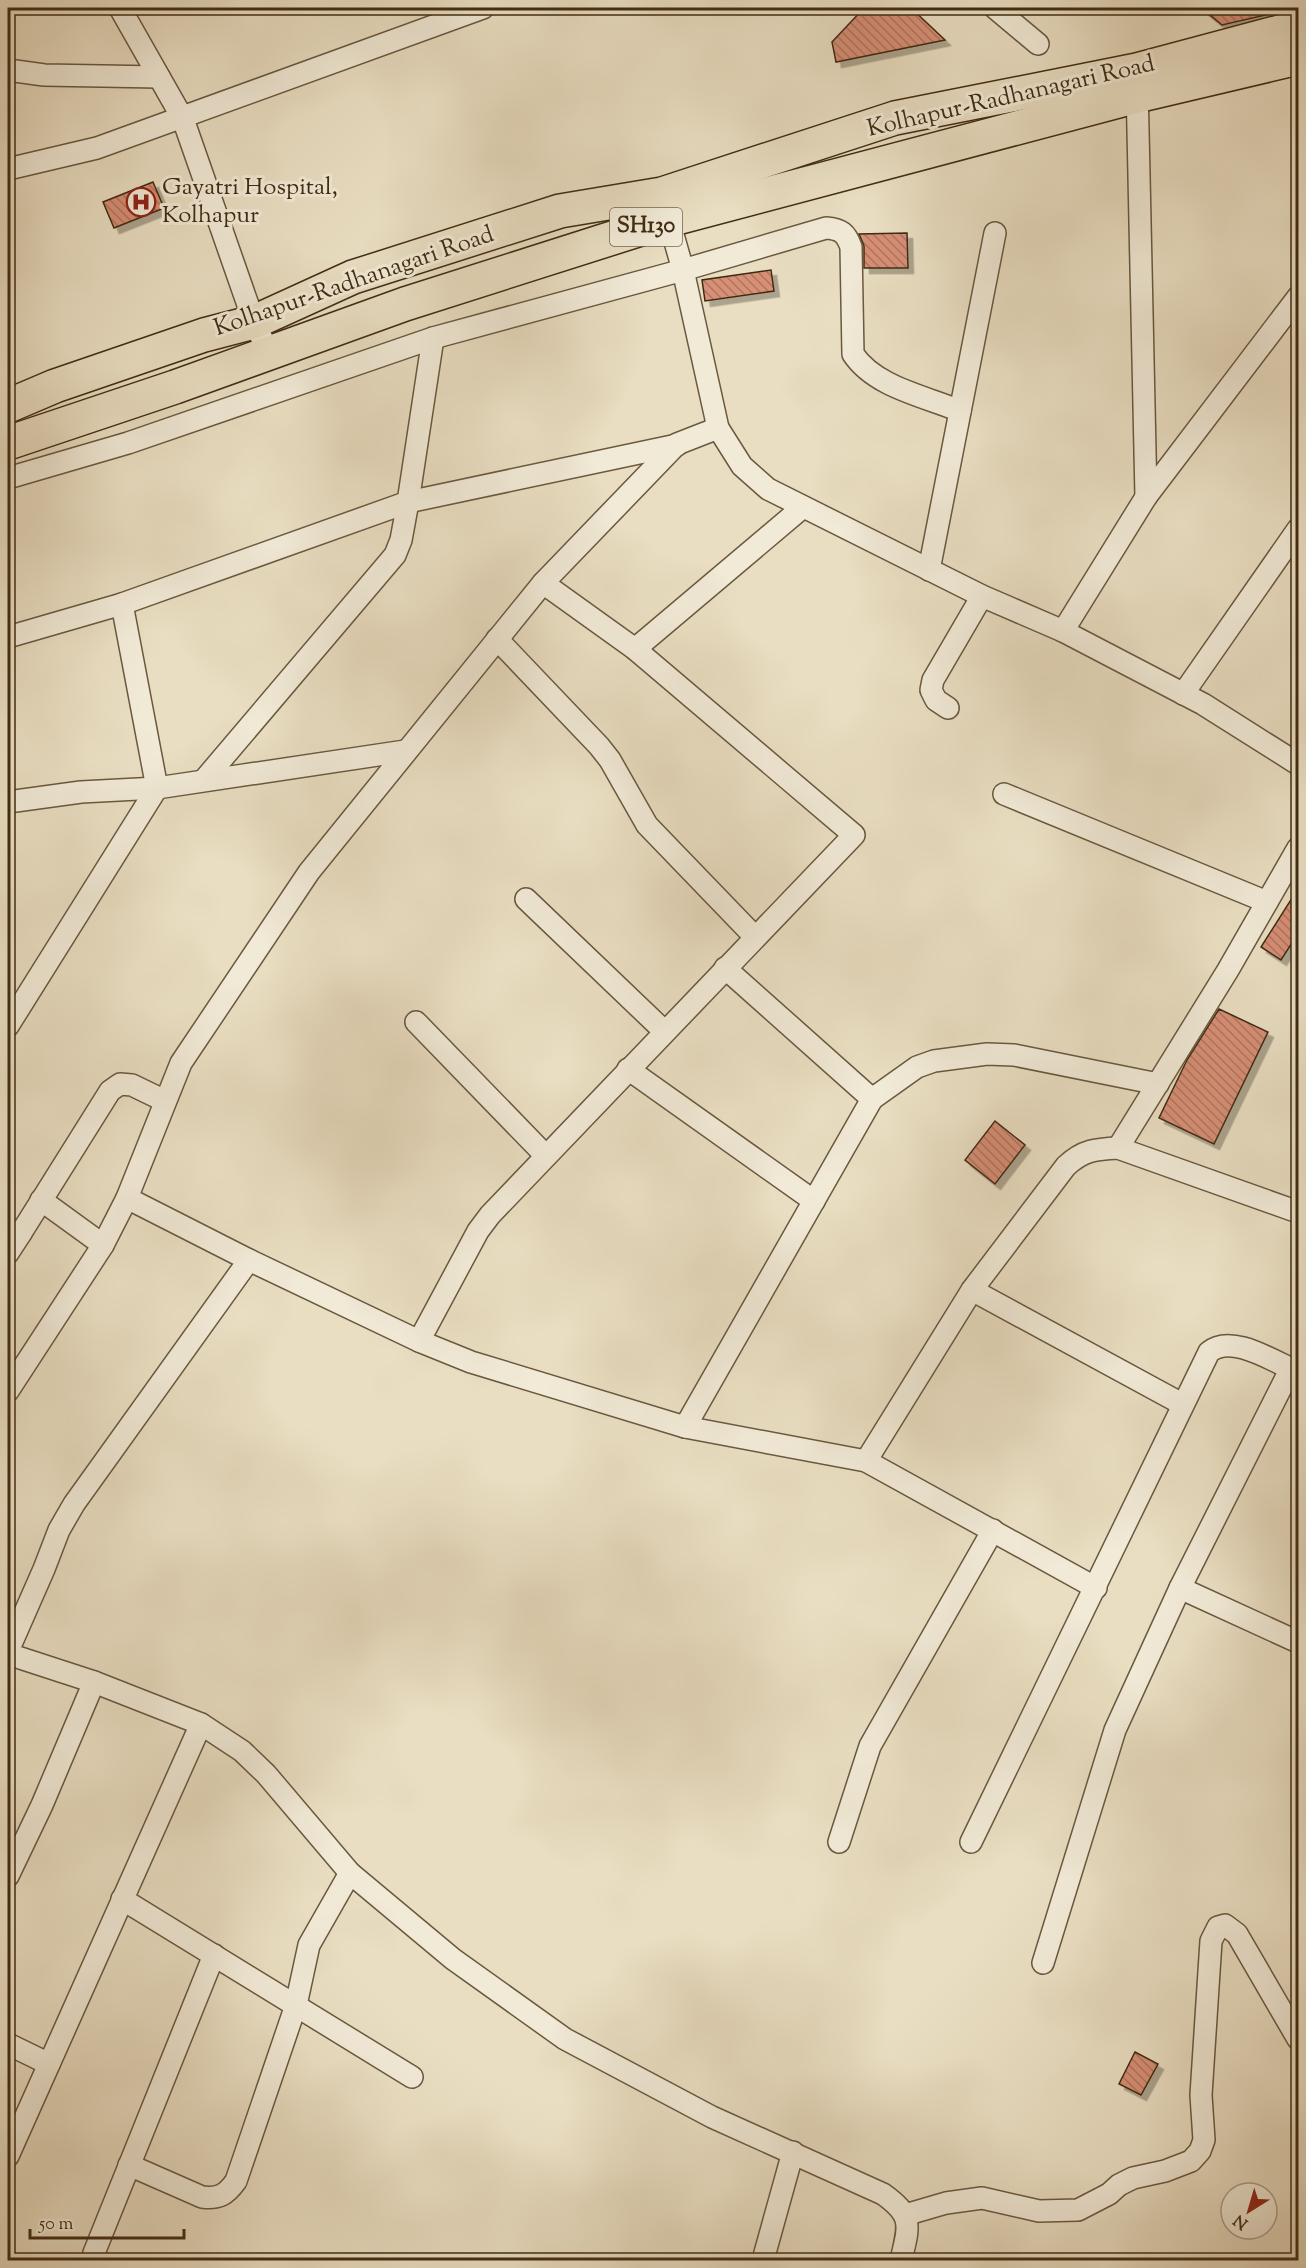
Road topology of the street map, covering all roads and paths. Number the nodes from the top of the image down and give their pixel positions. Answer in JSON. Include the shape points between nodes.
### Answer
{"nodes":[{"id":1,"x":120,"y":8,"type":"edge"},
{"id":2,"x":483,"y":8,"type":"edge"},
{"id":3,"x":995,"y":8,"type":"edge"},
{"id":4,"x":1297,"y":34,"type":"edge"},
{"id":5,"x":1038,"y":44,"type":"dead end"},
{"id":6,"x":8,"y":70,"type":"edge"},
{"id":7,"x":159,"y":77,"type":"junction"},
{"id":8,"x":1137,"y":83,"type":"junction"},
{"id":9,"x":183,"y":119,"type":"junction"},
{"id":10,"x":8,"y":169,"type":"edge"},
{"id":11,"x":666,"y":207,"type":"junction"},
{"id":12,"x":995,"y":233,"type":"dead end"},
{"id":13,"x":683,"y":270,"type":"junction"},
{"id":14,"x":1299,"y":297,"type":"edge"},
{"id":15,"x":254,"y":322,"type":"junction"},
{"id":16,"x":433,"y":338,"type":"junction"},
{"id":17,"x":269,"y":352,"type":"junction"},
{"id":18,"x":8,"y":406,"type":"edge"},
{"id":19,"x":960,"y":411,"type":"junction"},
{"id":20,"x":718,"y":428,"type":"junction"},
{"id":21,"x":8,"y":443,"type":"edge"},
{"id":22,"x":677,"y":444,"type":"junction"},
{"id":23,"x":8,"y":478,"type":"edge"},
{"id":24,"x":1146,"y":497,"type":"junction"},
{"id":25,"x":408,"y":502,"type":"junction"},
{"id":26,"x":803,"y":507,"type":"junction"},
{"id":27,"x":1299,"y":529,"type":"edge"},
{"id":28,"x":929,"y":570,"type":"junction"},
{"id":29,"x":543,"y":583,"type":"junction"},
{"id":30,"x":982,"y":596,"type":"junction"},
{"id":31,"x":122,"y":604,"type":"junction"},
{"id":32,"x":1063,"y":631,"type":"junction"},
{"id":33,"x":8,"y":637,"type":"edge"},
{"id":34,"x":497,"y":639,"type":"junction"},
{"id":35,"x":635,"y":649,"type":"junction"},
{"id":36,"x":1183,"y":694,"type":"junction"},
{"id":37,"x":948,"y":708,"type":"dead end"},
{"id":38,"x":405,"y":751,"type":"junction"},
{"id":39,"x":1299,"y":764,"type":"edge"},
{"id":40,"x":204,"y":780,"type":"junction"},
{"id":41,"x":157,"y":788,"type":"junction"},
{"id":42,"x":1004,"y":794,"type":"dead end"},
{"id":43,"x":8,"y":802,"type":"edge"},
{"id":44,"x":1299,"y":848,"type":"edge"},
{"id":45,"x":526,"y":899,"type":"dead end"},
{"id":46,"x":1267,"y":902,"type":"junction"},
{"id":47,"x":755,"y":937,"type":"junction"},
{"id":48,"x":725,"y":968,"type":"junction"},
{"id":49,"x":416,"y":1022,"type":"dead end"},
{"id":50,"x":8,"y":1026,"type":"edge"},
{"id":51,"x":664,"y":1031,"type":"junction"},
{"id":52,"x":628,"y":1069,"type":"junction"},
{"id":53,"x":1158,"y":1084,"type":"junction"},
{"id":54,"x":872,"y":1099,"type":"junction"},
{"id":55,"x":165,"y":1101,"type":"junction"},
{"id":56,"x":1118,"y":1148,"type":"junction"},
{"id":57,"x":545,"y":1155,"type":"junction"},
{"id":58,"x":127,"y":1198,"type":"junction"},
{"id":59,"x":41,"y":1200,"type":"junction"},
{"id":60,"x":814,"y":1201,"type":"junction"},
{"id":61,"x":1299,"y":1212,"type":"edge"},
{"id":62,"x":14,"y":1232,"type":"edge"},
{"id":63,"x":103,"y":1245,"type":"junction"},
{"id":64,"x":8,"y":1252,"type":"edge"},
{"id":65,"x":249,"y":1260,"type":"junction"},
{"id":66,"x":972,"y":1290,"type":"junction"},
{"id":67,"x":419,"y":1341,"type":"junction"},
{"id":68,"x":1295,"y":1370,"type":"edge"},
{"id":69,"x":8,"y":1391,"type":"edge"},
{"id":70,"x":1182,"y":1404,"type":"junction"},
{"id":71,"x":685,"y":1427,"type":"junction"},
{"id":72,"x":866,"y":1461,"type":"junction"},
{"id":73,"x":993,"y":1530,"type":"junction"},
{"id":74,"x":1096,"y":1588,"type":"junction"},
{"id":75,"x":1180,"y":1588,"type":"junction"},
{"id":76,"x":1299,"y":1642,"type":"edge"},
{"id":77,"x":8,"y":1652,"type":"edge"},
{"id":78,"x":94,"y":1682,"type":"junction"},
{"id":79,"x":201,"y":1724,"type":"junction"},
{"id":80,"x":839,"y":1842,"type":"dead end"},
{"id":81,"x":971,"y":1842,"type":"dead end"},
{"id":82,"x":350,"y":1873,"type":"junction"},
{"id":83,"x":8,"y":1875,"type":"edge"},
{"id":84,"x":123,"y":1899,"type":"junction"},
{"id":85,"x":213,"y":1955,"type":"junction"},
{"id":86,"x":1043,"y":1963,"type":"dead end"},
{"id":87,"x":296,"y":2005,"type":"junction"},
{"id":88,"x":1299,"y":2039,"type":"edge"},
{"id":89,"x":8,"y":2044,"type":"edge"},
{"id":90,"x":49,"y":2064,"type":"junction"},
{"id":91,"x":412,"y":2077,"type":"dead end"},
{"id":92,"x":793,"y":2152,"type":"junction"},
{"id":93,"x":8,"y":2156,"type":"edge"},
{"id":94,"x":129,"y":2165,"type":"junction"},
{"id":95,"x":905,"y":2214,"type":"junction"},
{"id":96,"x":94,"y":2253,"type":"dead end"},
{"id":97,"x":763,"y":2260,"type":"edge"},
{"id":98,"x":901,"y":2260,"type":"edge"}],
"edges":[{"from":1,"to":7,"type":"street"},
{"from":2,"to":9,"type":"street"},
{"from":3,"to":5,"type":"street"},
{"from":4,"to":8,"type":"main road","name":"Kolhapur-Radhanagari Road"},
{"from":6,"to":7,"type":"street","via":[[44,75]]},
{"from":7,"to":9,"type":"street"},
{"from":8,"to":11,"type":"main road","name":"Kolhapur-Radhanagari Road","via":[[895,118]]},
{"from":8,"to":24,"type":"street"},
{"from":9,"to":10,"type":"street","via":[[79,154]]},
{"from":9,"to":15,"type":"street"},
{"from":11,"to":13,"type":"street"},
{"from":11,"to":15,"type":"main road","name":"Kolhapur-Radhanagari Road","via":[[560,211],[353,277]]},
{"from":11,"to":17,"type":"main road","number":"SH130"},
{"from":12,"to":19,"type":"street"},
{"from":13,"to":16,"type":"street"},
{"from":13,"to":19,"type":"street","via":[[826,228],[838,229],[847,235],[851,247],[853,354],[861,367],[875,377]]},
{"from":13,"to":20,"type":"street"},
{"from":14,"to":24,"type":"street"},
{"from":15,"to":17,"type":"street"},
{"from":15,"to":18,"type":"main road","name":"Kolhapur-Radhanagari Road","via":[[204,335]]},
{"from":16,"to":23,"type":"street","via":[[128,443]]},
{"from":16,"to":25,"type":"street"},
{"from":17,"to":21,"type":"main road","number":"SH130"},
{"from":19,"to":28,"type":"street"},
{"from":20,"to":22,"type":"street"},
{"from":20,"to":26,"type":"street","via":[[754,479]]},
{"from":22,"to":25,"type":"street"},
{"from":22,"to":29,"type":"street"},
{"from":24,"to":32,"type":"street"},
{"from":25,"to":31,"type":"street"},
{"from":25,"to":40,"type":"street","via":[[395,555]]},
{"from":26,"to":28,"type":"street"},
{"from":26,"to":35,"type":"street"},
{"from":27,"to":36,"type":"street"},
{"from":28,"to":30,"type":"street"},
{"from":29,"to":34,"type":"street"},
{"from":29,"to":35,"type":"street"},
{"from":30,"to":32,"type":"street"},
{"from":30,"to":37,"type":"street","via":[[933,680],[931,690],[936,700]]},
{"from":31,"to":33,"type":"street"},
{"from":31,"to":41,"type":"street"},
{"from":32,"to":36,"type":"street"},
{"from":34,"to":38,"type":"street"},
{"from":34,"to":47,"type":"street","via":[[604,753],[647,825]]},
{"from":35,"to":47,"type":"street","via":[[854,835]]},
{"from":36,"to":39,"type":"street"},
{"from":38,"to":40,"type":"street"},
{"from":38,"to":55,"type":"street","via":[[309,872],[181,1063]]},
{"from":40,"to":41,"type":"street"},
{"from":41,"to":43,"type":"street","via":[[81,792]]},
{"from":41,"to":50,"type":"street"},
{"from":42,"to":46,"type":"street"},
{"from":44,"to":46,"type":"street"},
{"from":45,"to":51,"type":"street"},
{"from":46,"to":53,"type":"street"},
{"from":47,"to":48,"type":"street"},
{"from":48,"to":51,"type":"street"},
{"from":48,"to":54,"type":"street"},
{"from":49,"to":57,"type":"street"},
{"from":51,"to":52,"type":"street"},
{"from":52,"to":57,"type":"street"},
{"from":52,"to":60,"type":"street"},
{"from":53,"to":54,"type":"street","via":[[1014,1055],[987,1054],[917,1067]]},
{"from":53,"to":56,"type":"street"},
{"from":54,"to":60,"type":"street"},
{"from":55,"to":58,"type":"street"},
{"from":55,"to":59,"type":"street","via":[[132,1084],[120,1084],[110,1091]]},
{"from":56,"to":61,"type":"street"},
{"from":56,"to":66,"type":"street","via":[[1093,1149],[1066,1166]]},
{"from":57,"to":67,"type":"street","via":[[478,1231]]},
{"from":58,"to":63,"type":"street"},
{"from":58,"to":65,"type":"street"},
{"from":59,"to":62,"type":"street"},
{"from":59,"to":63,"type":"street"},
{"from":60,"to":71,"type":"street"},
{"from":62,"to":64,"type":"street"},
{"from":63,"to":69,"type":"street"},
{"from":65,"to":67,"type":"street"},
{"from":65,"to":77,"type":"street","via":[[74,1504],[59,1530]]},
{"from":66,"to":70,"type":"street"},
{"from":66,"to":72,"type":"street"},
{"from":67,"to":71,"type":"street","via":[[471,1362]]},
{"from":68,"to":70,"type":"street","via":[[1240,1348],[1218,1345],[1209,1352]]},
{"from":68,"to":75,"type":"street"},
{"from":70,"to":74,"type":"street"},
{"from":71,"to":72,"type":"street"},
{"from":72,"to":73,"type":"street"},
{"from":73,"to":74,"type":"street"},
{"from":73,"to":80,"type":"street","via":[[870,1746]]},
{"from":74,"to":81,"type":"street"},
{"from":75,"to":76,"type":"street"},
{"from":75,"to":86,"type":"street","via":[[1115,1730]]},
{"from":77,"to":78,"type":"street"},
{"from":78,"to":79,"type":"street"},
{"from":78,"to":83,"type":"street"},
{"from":79,"to":82,"type":"street","via":[[242,1751],[266,1774]]},
{"from":79,"to":84,"type":"street"},
{"from":82,"to":87,"type":"street","via":[[309,1945]]},
{"from":82,"to":92,"type":"street","via":[[453,1959],[565,2039],[712,2117]]},
{"from":84,"to":85,"type":"street"},
{"from":84,"to":90,"type":"street"},
{"from":85,"to":87,"type":"street"},
{"from":85,"to":94,"type":"street"},
{"from":87,"to":91,"type":"street"},
{"from":87,"to":94,"type":"street","via":[[236,2181],[227,2194],[214,2199],[202,2197]]},
{"from":88,"to":95,"type":"street","via":[[1237,1934],[1225,1925],[1218,1927],[1211,1941],[1201,2095],[1204,2140],[1191,2161],[1133,2178],[1078,2210],[1039,2211],[982,2198]]},
{"from":89,"to":90,"type":"street"},
{"from":90,"to":93,"type":"street"},
{"from":92,"to":95,"type":"street","via":[[883,2194]]},
{"from":92,"to":97,"type":"street"},
{"from":94,"to":96,"type":"street"},
{"from":95,"to":98,"type":"street","via":[[909,2226]]}]}
